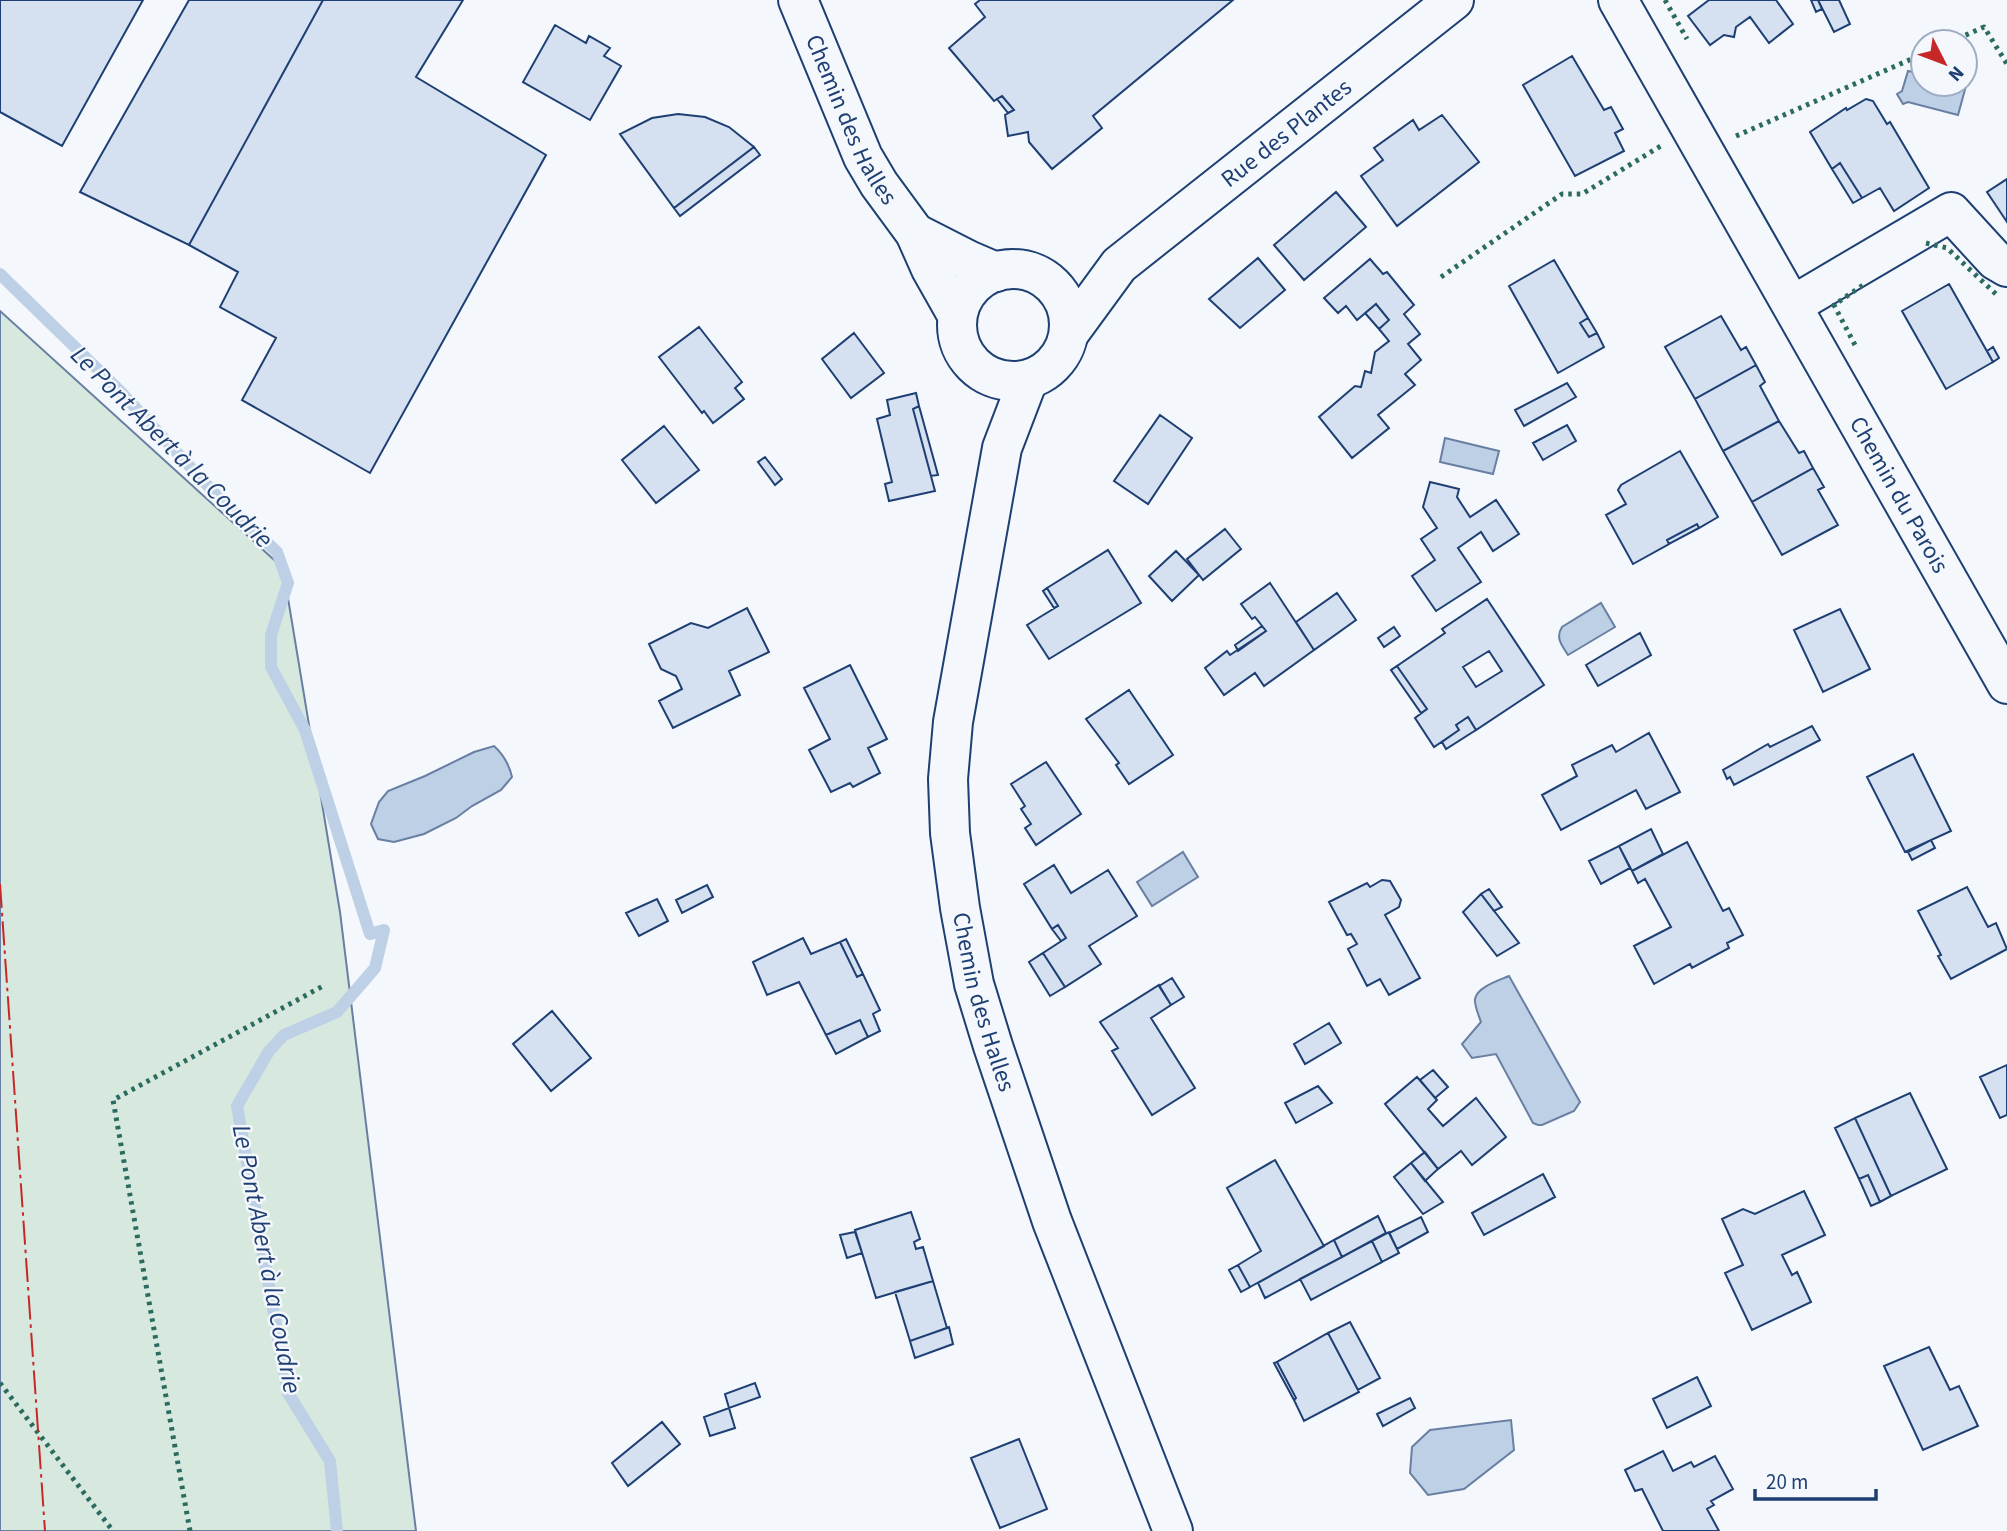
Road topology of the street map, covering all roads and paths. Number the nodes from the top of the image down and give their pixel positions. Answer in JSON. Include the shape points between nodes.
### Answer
{"nodes":[{"id":1,"x":798,"y":0,"type":"edge"},
{"id":2,"x":1454,"y":0,"type":"edge"},
{"id":3,"x":1618,"y":0,"type":"edge"},
{"id":4,"x":915,"y":233,"type":"junction"},
{"id":5,"x":1119,"y":265,"type":"junction"},
{"id":6,"x":2007,"y":267,"type":"edge"},
{"id":7,"x":996,"y":272,"type":"junction"},
{"id":8,"x":1052,"y":284,"type":"junction"},
{"id":9,"x":1793,"y":305,"type":"junction"},
{"id":10,"x":957,"y":315,"type":"junction"},
{"id":11,"x":1070,"y":331,"type":"junction"},
{"id":12,"x":983,"y":373,"type":"junction"},
{"id":13,"x":1028,"y":380,"type":"junction"},
{"id":14,"x":1002,"y":448,"type":"junction"},
{"id":15,"x":2007,"y":684,"type":"edge"},
{"id":16,"x":1173,"y":1531,"type":"edge"}],
"edges":[{"from":1,"to":4,"type":"street","name":"Chemin des Halles","via":[[863,157]]},
{"from":2,"to":5,"type":"street","name":"Rue des Plantes"},
{"from":3,"to":9,"type":"street","name":"Chemin du Parois"},
{"from":4,"to":7,"type":"street","name":"Chemin des Halles"},
{"from":4,"to":10,"type":"street","name":"Chemin des Halles"},
{"from":5,"to":8,"type":"street","name":"Rue des Plantes"},
{"from":5,"to":11,"type":"street","name":"Rue des Plantes"},
{"from":6,"to":9,"type":"street","via":[[1951,212]]},
{"from":7,"to":8,"type":"street","via":[[1026,271]]},
{"from":7,"to":10,"type":"street","via":[[978,281],[964,296]]},
{"from":8,"to":11,"type":"street","via":[[1066,305]]},
{"from":9,"to":15,"type":"street","name":"Chemin du Parois"},
{"from":10,"to":12,"type":"street","via":[[958,338],[967,358]]},
{"from":11,"to":13,"type":"street","via":[[1063,353],[1049,370]]},
{"from":12,"to":13,"type":"street","via":[[1005,382]]},
{"from":12,"to":14,"type":"street","name":"Chemin des Halles"},
{"from":13,"to":14,"type":"street","name":"Chemin des Halles"},
{"from":14,"to":16,"type":"street","name":"Chemin des Halles","via":[[953,722],[950,833],[960,908],[974,984],[1052,1221]]}]}
